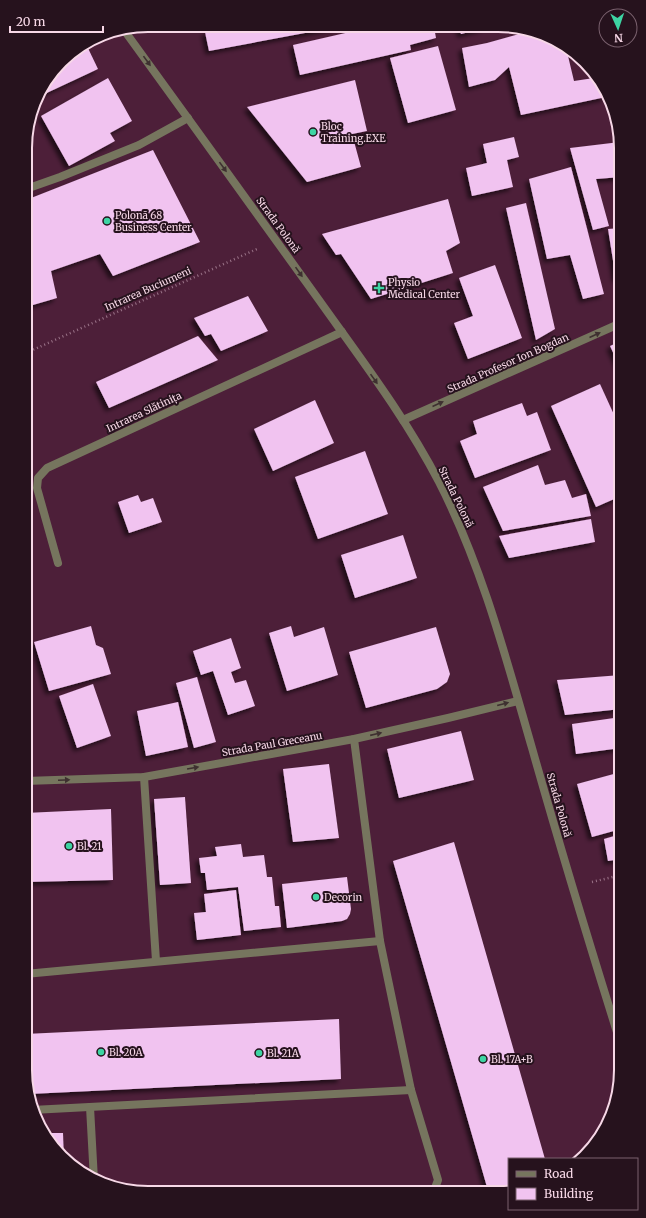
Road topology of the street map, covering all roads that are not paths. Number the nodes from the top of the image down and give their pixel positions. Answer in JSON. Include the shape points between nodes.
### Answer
{"nodes":[{"id":1,"x":127,"y":34,"type":"edge"},
{"id":2,"x":188,"y":118,"type":"junction"},
{"id":3,"x":32,"y":187,"type":"edge"},
{"id":4,"x":614,"y":326,"type":"edge"},
{"id":5,"x":342,"y":332,"type":"junction"},
{"id":6,"x":403,"y":420,"type":"junction"},
{"id":7,"x":58,"y":562,"type":"dead end"},
{"id":8,"x":518,"y":700,"type":"junction"},
{"id":9,"x":354,"y":739,"type":"junction"},
{"id":10,"x":144,"y":776,"type":"junction"},
{"id":11,"x":32,"y":781,"type":"edge"},
{"id":12,"x":380,"y":941,"type":"junction"},
{"id":13,"x":156,"y":961,"type":"junction"},
{"id":14,"x":32,"y":973,"type":"edge"},
{"id":15,"x":614,"y":1022,"type":"edge"},
{"id":16,"x":411,"y":1090,"type":"junction"},
{"id":17,"x":90,"y":1107,"type":"junction"},
{"id":18,"x":39,"y":1110,"type":"edge"},
{"id":19,"x":94,"y":1172,"type":"edge"},
{"id":20,"x":436,"y":1186,"type":"edge"}],
"edges":[{"from":1,"to":2,"type":"street","name":"Strada Polonă","one_way":true},
{"from":2,"to":3,"type":"street","via":[[139,145]]},
{"from":2,"to":5,"type":"street","name":"Strada Polonă","one_way":true},
{"from":6,"to":4,"type":"street","name":"Strada Profesor Ion Bogdan","one_way":true},
{"from":5,"to":6,"type":"street","name":"Strada Polonă","one_way":true},
{"from":5,"to":7,"type":"street","name":"Intrarea Slătinița","via":[[47,468],[38,478],[38,488]]},
{"from":6,"to":8,"type":"street","name":"Strada Polonă","via":[[439,482],[468,544]]},
{"from":9,"to":8,"type":"street","name":"Strada Paul Greceanu","one_way":true},
{"from":8,"to":15,"type":"street","name":"Strada Polonă"},
{"from":10,"to":9,"type":"street","name":"Strada Paul Greceanu","one_way":true},
{"from":9,"to":12,"type":"street"},
{"from":11,"to":10,"type":"street","name":"Strada Paul Greceanu","one_way":true},
{"from":10,"to":13,"type":"street"},
{"from":12,"to":13,"type":"street"},
{"from":12,"to":16,"type":"street"},
{"from":13,"to":14,"type":"street"},
{"from":16,"to":17,"type":"street"},
{"from":16,"to":20,"type":"street","via":[[438,1180]]},
{"from":17,"to":18,"type":"street"},
{"from":17,"to":19,"type":"street"}]}
